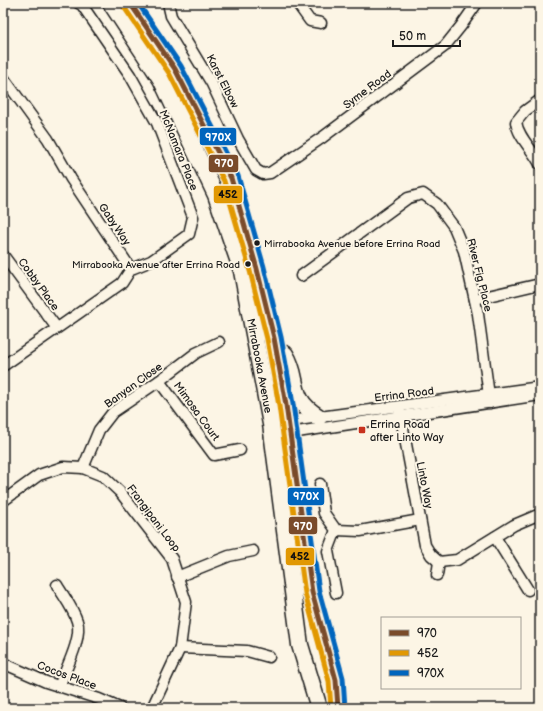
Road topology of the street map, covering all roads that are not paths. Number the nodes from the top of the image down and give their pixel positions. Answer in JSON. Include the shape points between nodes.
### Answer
{"nodes":[{"id":1,"x":78,"y":3,"type":"edge"},
{"id":2,"x":111,"y":3,"type":"edge"},
{"id":3,"x":130,"y":3,"type":"edge"},
{"id":4,"x":168,"y":3,"type":"edge"},
{"id":5,"x":297,"y":3,"type":"edge"},
{"id":6,"x":477,"y":3,"type":"edge"},
{"id":7,"x":320,"y":23,"type":"dead end"},
{"id":8,"x":3,"y":77,"type":"edge"},
{"id":9,"x":540,"y":100,"type":"edge"},
{"id":10,"x":540,"y":164,"type":"edge"},
{"id":11,"x":256,"y":170,"type":"joint"},
{"id":12,"x":3,"y":255,"type":"edge"},
{"id":13,"x":131,"y":269,"type":"junction"},
{"id":14,"x":301,"y":276,"type":"dead end"},
{"id":15,"x":540,"y":284,"type":"edge"},
{"id":16,"x":475,"y":299,"type":"junction"},
{"id":17,"x":56,"y":327,"type":"junction"},
{"id":18,"x":274,"y":338,"type":"junction"},
{"id":19,"x":219,"y":342,"type":"dead end"},
{"id":20,"x":3,"y":366,"type":"edge"},
{"id":21,"x":159,"y":381,"type":"junction"},
{"id":22,"x":540,"y":388,"type":"edge"},
{"id":23,"x":540,"y":395,"type":"edge"},
{"id":24,"x":489,"y":399,"type":"junction"},
{"id":25,"x":399,"y":411,"type":"junction"},
{"id":26,"x":319,"y":416,"type":"junction"},
{"id":27,"x":289,"y":427,"type":"junction"},
{"id":28,"x":272,"y":430,"type":"junction"},
{"id":29,"x":240,"y":450,"type":"dead end"},
{"id":30,"x":83,"y":468,"type":"junction"},
{"id":31,"x":320,"y":484,"type":"dead end"},
{"id":32,"x":3,"y":501,"type":"edge"},
{"id":33,"x":540,"y":514,"type":"edge"},
{"id":34,"x":420,"y":520,"type":"junction"},
{"id":35,"x":336,"y":530,"type":"junction"},
{"id":36,"x":495,"y":537,"type":"junction"},
{"id":37,"x":253,"y":552,"type":"dead end"},
{"id":38,"x":439,"y":562,"type":"junction"},
{"id":39,"x":437,"y":575,"type":"dead end"},
{"id":40,"x":177,"y":576,"type":"junction"},
{"id":41,"x":57,"y":585,"type":"dead end"},
{"id":42,"x":528,"y":590,"type":"dead end"},
{"id":43,"x":336,"y":593,"type":"dead end"},
{"id":44,"x":180,"y":648,"type":"junction"},
{"id":45,"x":269,"y":657,"type":"dead end"},
{"id":46,"x":5,"y":664,"type":"dead end"},
{"id":47,"x":59,"y":686,"type":"junction"},
{"id":48,"x":120,"y":708,"type":"edge"},
{"id":49,"x":152,"y":708,"type":"edge"},
{"id":50,"x":319,"y":708,"type":"edge"},
{"id":51,"x":338,"y":708,"type":"edge"}],
"edges":[{"from":1,"to":13,"type":"street","name":"McNamara Place","via":[[82,5],[130,74],[157,123],[193,217],[189,234],[151,262]]},
{"from":2,"to":28,"type":"main road","name":"Mirrabooka Avenue","via":[[161,78],[216,195],[242,271]]},
{"from":3,"to":18,"type":"main road","name":"Mirrabooka Avenue","via":[[175,69],[231,178]]},
{"from":4,"to":11,"type":"street","name":"Karst Elbow","via":[[171,16],[210,80]]},
{"from":5,"to":7,"type":"street","via":[[310,21]]},
{"from":6,"to":11,"type":"street","name":"Syme Road","via":[[444,46],[270,173],[262,174]]},
{"from":8,"to":13,"type":"street","name":"Gaby Way","via":[[48,139],[71,179]]},
{"from":9,"to":10,"type":"street","via":[[525,110],[516,122],[517,130]]},
{"from":12,"to":17,"type":"street","name":"Cobby Place"},
{"from":13,"to":17,"type":"street","via":[[122,282]]},
{"from":14,"to":16,"type":"street","name":"River Fig Place","via":[[408,198],[423,194],[437,204],[460,239]]},
{"from":15,"to":16,"type":"street"},
{"from":16,"to":24,"type":"street","name":"River Fig Place"},
{"from":17,"to":20,"type":"street"},
{"from":18,"to":26,"type":"main road","via":[[288,358],[297,394],[309,411]]},
{"from":18,"to":27,"type":"main road","name":"Mirrabooka Avenue"},
{"from":19,"to":21,"type":"street","name":"Banyan Close","via":[[196,353]]},
{"from":21,"to":29,"type":"street","name":"Mimosa Court","via":[[214,455]]},
{"from":21,"to":30,"type":"street","name":"Banyan Close","via":[[113,412],[99,430]]},
{"from":22,"to":24,"type":"street","name":"Errina Road"},
{"from":23,"to":24,"type":"street","name":"Errina Road"},
{"from":24,"to":25,"type":"street","name":"Errina Road"},
{"from":25,"to":26,"type":"street","name":"Errina Road"},
{"from":25,"to":27,"type":"street","name":"Errina Road"},
{"from":25,"to":34,"type":"street","name":"Linto Way"},
{"from":26,"to":27,"type":"street","name":"Errina Road"},
{"from":27,"to":28,"type":"street","name":"Errina Road"},
{"from":27,"to":51,"type":"main road","name":"Mirrabooka Avenue","via":[[312,592],[336,680]]},
{"from":28,"to":50,"type":"main road","name":"Mirrabooka Avenue","via":[[300,645]]},
{"from":30,"to":32,"type":"street","name":"Frangipani Loop","via":[[63,467],[39,475]]},
{"from":30,"to":40,"type":"street","name":"Frangipani Loop","via":[[103,476],[120,492],[172,559]]},
{"from":31,"to":35,"type":"street","via":[[324,513]]},
{"from":33,"to":36,"type":"street","via":[[514,525]]},
{"from":34,"to":35,"type":"street","via":[[360,532]]},
{"from":34,"to":38,"type":"street","name":"Linto Way","via":[[425,545]]},
{"from":35,"to":43,"type":"street","via":[[328,551]]},
{"from":36,"to":38,"type":"street","via":[[457,560]]},
{"from":36,"to":42,"type":"street"},
{"from":37,"to":40,"type":"street","via":[[229,556]]},
{"from":38,"to":39,"type":"street"},
{"from":40,"to":44,"type":"street","name":"Frangipani Loop","via":[[186,602]]},
{"from":41,"to":47,"type":"street","via":[[79,627],[77,640]]},
{"from":44,"to":45,"type":"street","via":[[248,651]]},
{"from":44,"to":49,"type":"street","name":"Frangipani Loop"},
{"from":46,"to":47,"type":"street","name":"Cocos Place"},
{"from":47,"to":48,"type":"street","name":"Cocos Place"}]}
